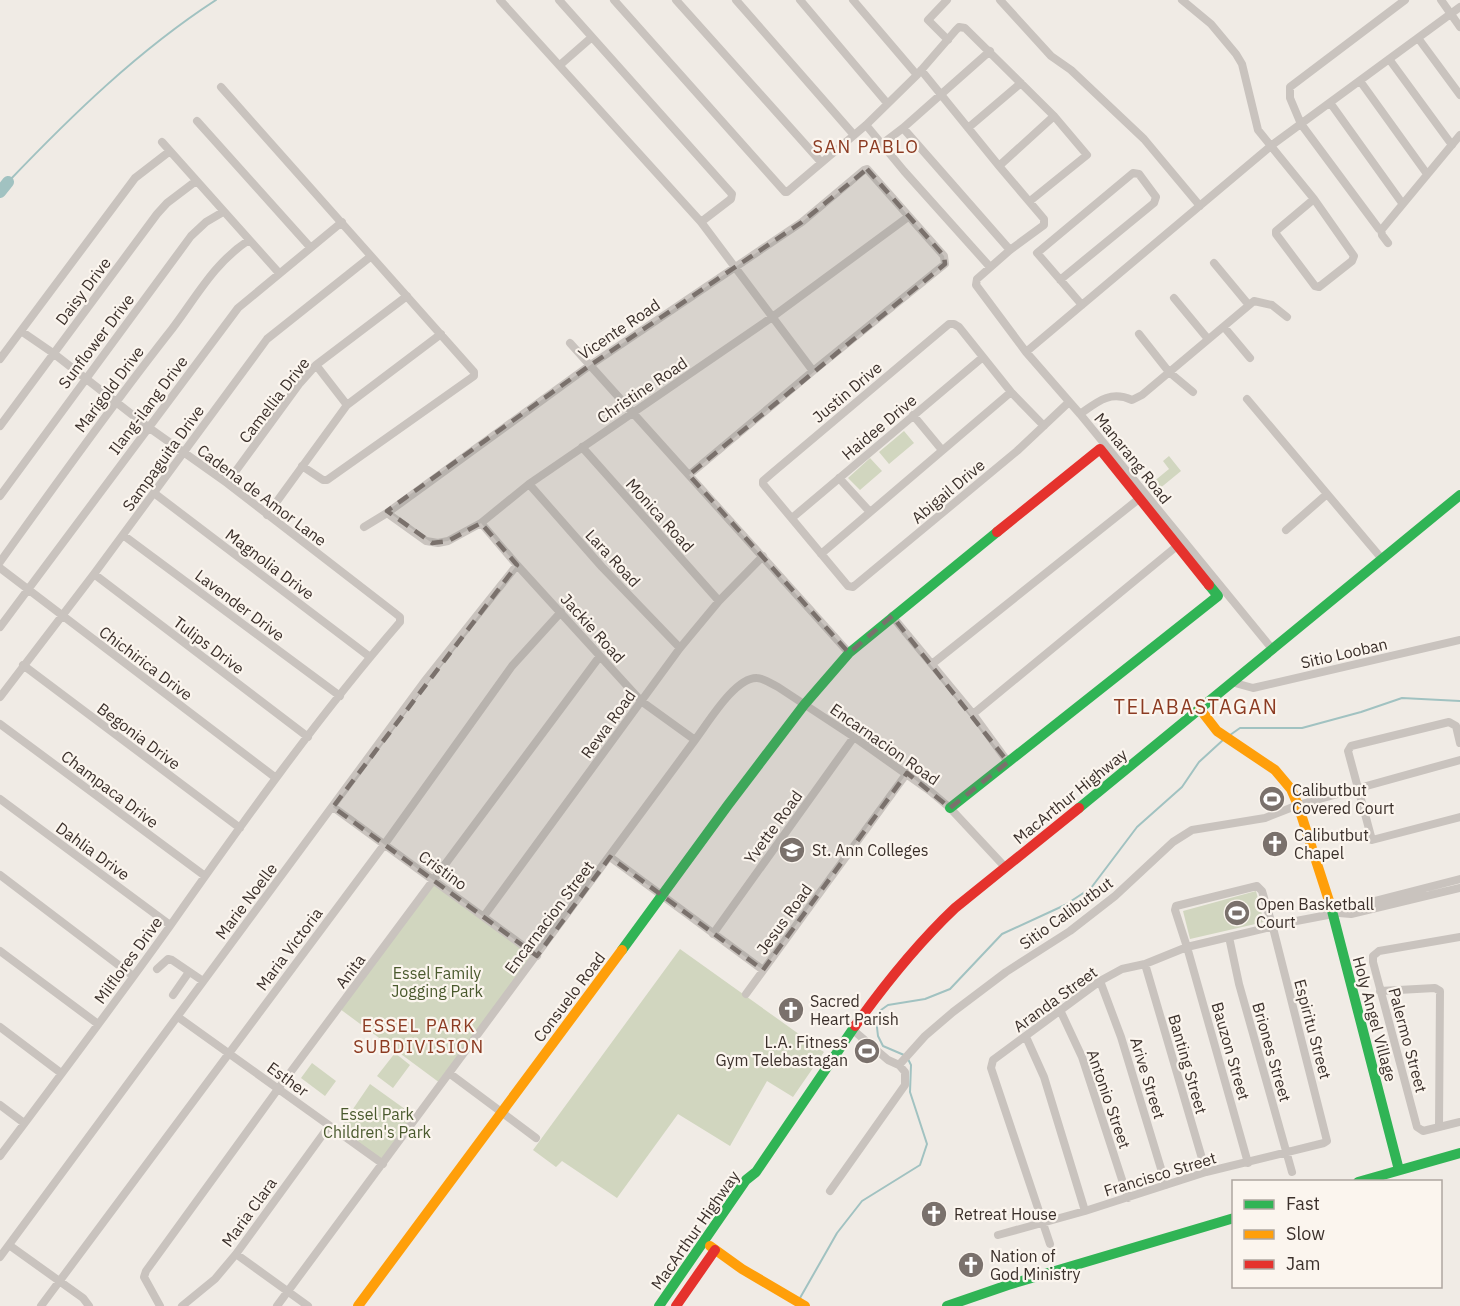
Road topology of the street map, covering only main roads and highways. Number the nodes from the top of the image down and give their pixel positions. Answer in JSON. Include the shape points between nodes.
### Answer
{"nodes":[{"id":1,"x":1460,"y":495,"type":"edge"},
{"id":2,"x":1200,"y":709,"type":"junction"},
{"id":3,"x":950,"y":808,"type":"road end"},
{"id":4,"x":1460,"y":1153,"type":"edge"},
{"id":5,"x":1399,"y":1170,"type":"junction"},
{"id":6,"x":1365,"y":1180,"type":"edge"},
{"id":7,"x":1232,"y":1218,"type":"edge"},
{"id":8,"x":710,"y":1246,"type":"junction"},
{"id":9,"x":804,"y":1305,"type":"edge"},
{"id":10,"x":358,"y":1306,"type":"edge"},
{"id":11,"x":659,"y":1306,"type":"edge"},
{"id":12,"x":668,"y":1306,"type":"edge"},
{"id":13,"x":676,"y":1306,"type":"edge"},
{"id":14,"x":947,"y":1306,"type":"edge"}],
"edges":[{"from":1,"to":2,"type":"main road","name":"MacArthur Highway"},
{"from":2,"to":5,"type":"main road","name":"Holy Angel Village","via":[[1217,731],[1275,770],[1298,805],[1335,914]]},
{"from":2,"to":8,"type":"main road","name":"MacArthur Highway","via":[[946,916],[908,954],[756,1172],[746,1180]]},
{"from":3,"to":10,"type":"main road","name":"Consuelo Road","via":[[1218,596],[1100,449],[849,652],[728,805]]},
{"from":4,"to":5,"type":"main road"},
{"from":5,"to":6,"type":"main road"},
{"from":7,"to":14,"type":"main road"},
{"from":8,"to":9,"type":"main road"},
{"from":8,"to":11,"type":"main road","name":"MacArthur Highway"},
{"from":8,"to":12,"type":"main road","name":"MacArthur Highway"},
{"from":8,"to":13,"type":"main road"}]}
